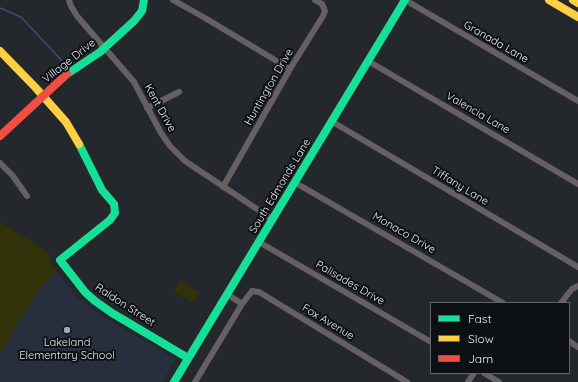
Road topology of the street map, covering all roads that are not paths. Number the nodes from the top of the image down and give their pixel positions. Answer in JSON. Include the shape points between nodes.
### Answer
{"nodes":[{"id":1,"x":69,"y":0,"type":"edge"},
{"id":2,"x":144,"y":0,"type":"edge"},
{"id":3,"x":173,"y":0,"type":"edge"},
{"id":4,"x":315,"y":0,"type":"edge"},
{"id":5,"x":405,"y":0,"type":"edge"},
{"id":6,"x":549,"y":0,"type":"edge"},
{"id":7,"x":573,"y":0,"type":"edge"},
{"id":8,"x":578,"y":3,"type":"edge"},
{"id":9,"x":578,"y":17,"type":"edge"},
{"id":10,"x":105,"y":48,"type":"junction"},
{"id":11,"x":0,"y":51,"type":"edge"},
{"id":12,"x":368,"y":61,"type":"junction"},
{"id":13,"x":290,"y":69,"type":"junction"},
{"id":14,"x":180,"y":92,"type":"dead end"},
{"id":15,"x":43,"y":96,"type":"junction"},
{"id":16,"x":578,"y":101,"type":"edge"},
{"id":17,"x":147,"y":108,"type":"junction"},
{"id":18,"x":331,"y":122,"type":"junction"},
{"id":19,"x":0,"y":136,"type":"edge"},
{"id":20,"x":0,"y":163,"type":"edge"},
{"id":21,"x":294,"y":182,"type":"junction"},
{"id":22,"x":578,"y":184,"type":"edge"},
{"id":23,"x":223,"y":187,"type":"junction"},
{"id":24,"x":27,"y":196,"type":"dead end"},
{"id":25,"x":272,"y":219,"type":"junction"},
{"id":26,"x":259,"y":242,"type":"junction"},
{"id":27,"x":578,"y":267,"type":"edge"},
{"id":28,"x":578,"y":286,"type":"edge"},
{"id":29,"x":227,"y":294,"type":"junction"},
{"id":30,"x":492,"y":297,"type":"junction"},
{"id":31,"x":490,"y":302,"type":"edge"},
{"id":32,"x":501,"y":302,"type":"edge"},
{"id":33,"x":563,"y":302,"type":"edge"},
{"id":34,"x":242,"y":304,"type":"junction"},
{"id":35,"x":430,"y":341,"type":"edge"},
{"id":36,"x":188,"y":358,"type":"junction"},
{"id":37,"x":486,"y":374,"type":"edge"},
{"id":38,"x":176,"y":381,"type":"edge"},
{"id":39,"x":195,"y":382,"type":"edge"},
{"id":40,"x":407,"y":382,"type":"edge"},
{"id":41,"x":499,"y":382,"type":"edge"}],
"edges":[{"from":1,"to":10,"type":"street","name":"Kent Drive","via":[[76,16]]},
{"from":2,"to":10,"type":"street","name":"Village Drive","via":[[138,18]]},
{"from":3,"to":13,"type":"street"},
{"from":4,"to":13,"type":"street","name":"Huntington Drive","via":[[322,4],[325,11]]},
{"from":5,"to":12,"type":"street","name":"South Edmonds Lane"},
{"from":5,"to":16,"type":"street","name":"Granada Lane"},
{"from":6,"to":9,"type":"street"},
{"from":7,"to":8,"type":"street"},
{"from":10,"to":15,"type":"street","name":"Village Drive","via":[[70,72]]},
{"from":10,"to":17,"type":"street","name":"Kent Drive","via":[[134,82]]},
{"from":11,"to":15,"type":"street"},
{"from":12,"to":18,"type":"street","name":"South Edmonds Lane"},
{"from":12,"to":22,"type":"street","name":"Valencia Lane"},
{"from":13,"to":23,"type":"street","name":"Huntington Drive"},
{"from":14,"to":17,"type":"street"},
{"from":15,"to":19,"type":"street","name":"Village Drive"},
{"from":15,"to":36,"type":"street","name":"Raldon Street","via":[[72,131],[102,190],[114,204],[115,213],[110,220],[60,260],[95,301]]},
{"from":17,"to":23,"type":"street","name":"Kent Drive","via":[[170,146],[185,161]]},
{"from":18,"to":21,"type":"street","name":"South Edmonds Lane"},
{"from":18,"to":27,"type":"street","name":"Tiffany Lane"},
{"from":20,"to":24,"type":"street"},
{"from":21,"to":25,"type":"street","name":"South Edmonds Lane"},
{"from":21,"to":30,"type":"street","name":"Monaco Drive"},
{"from":23,"to":25,"type":"street","name":"Kent Drive"},
{"from":25,"to":26,"type":"street","name":"South Edmonds Lane"},
{"from":26,"to":29,"type":"street","name":"South Edmonds Lane"},
{"from":26,"to":35,"type":"street","name":"Palisades Drive"},
{"from":28,"to":33,"type":"street","via":[[572,289]]},
{"from":29,"to":34,"type":"street"},
{"from":29,"to":36,"type":"street","name":"South Edmonds Lane"},
{"from":30,"to":31,"type":"street"},
{"from":30,"to":32,"type":"street","name":"Monaco Drive"},
{"from":34,"to":39,"type":"street","name":"Fox Avenue"},
{"from":34,"to":40,"type":"street","name":"Fox Avenue","via":[[252,291],[259,292]]},
{"from":36,"to":38,"type":"street","name":"South Edmonds Lane"},
{"from":37,"to":41,"type":"street"}]}
